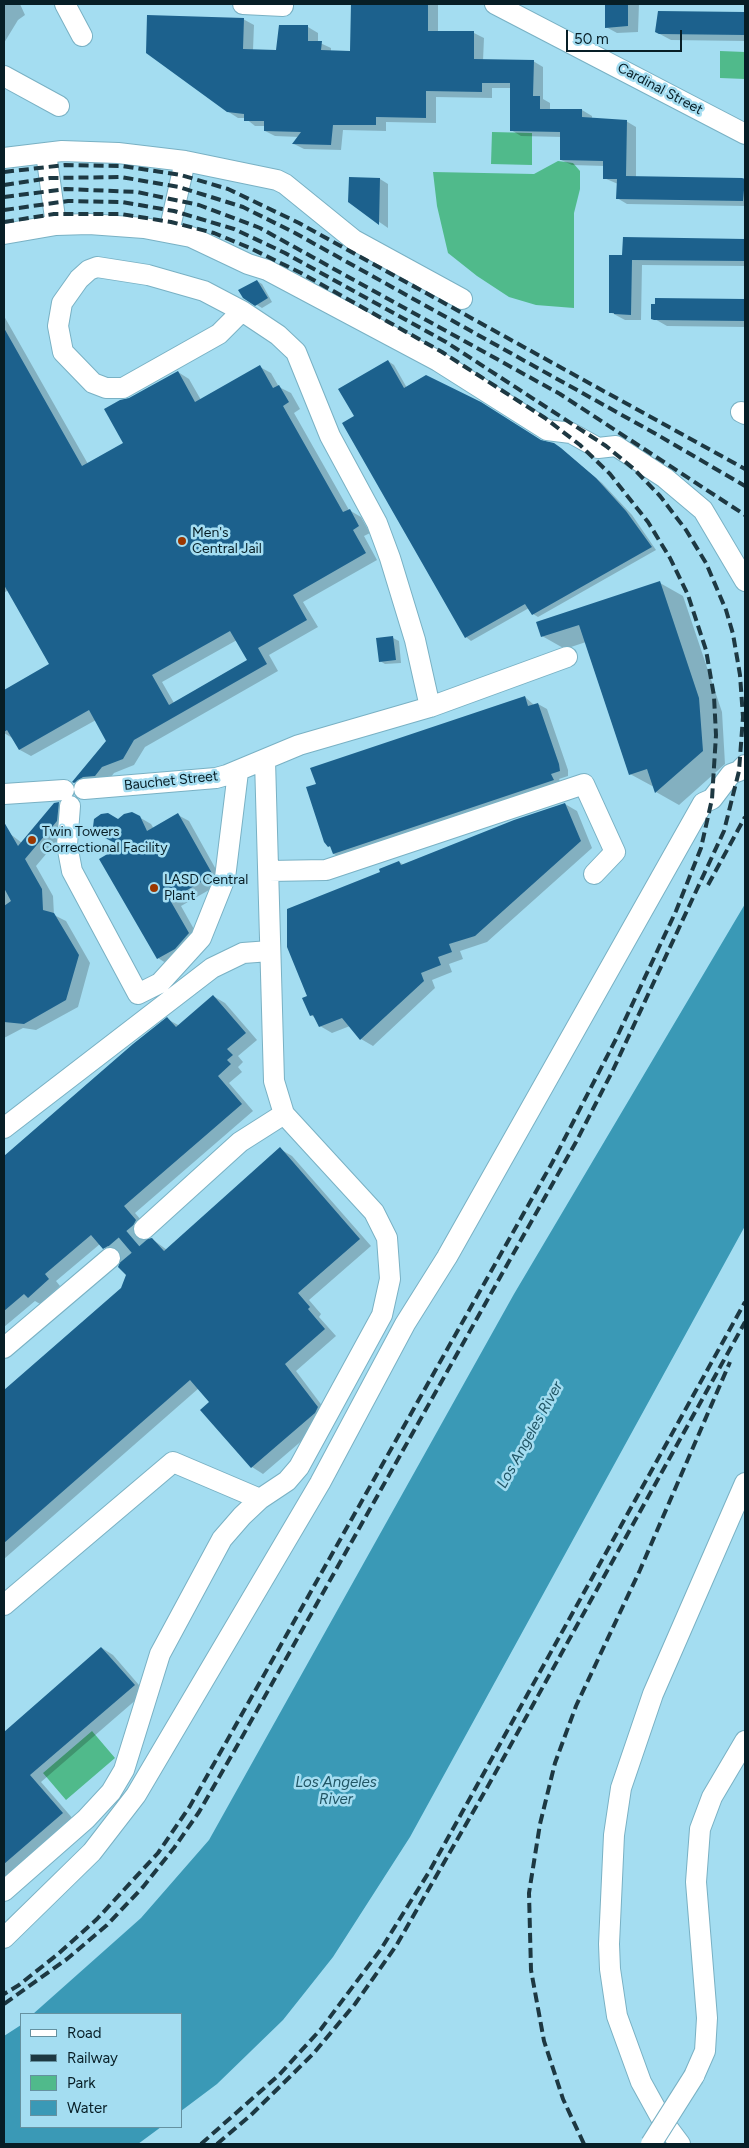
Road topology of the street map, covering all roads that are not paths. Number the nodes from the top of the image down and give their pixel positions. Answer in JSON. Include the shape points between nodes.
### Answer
{"nodes":[{"id":1,"x":65,"y":4,"type":"edge"},
{"id":2,"x":242,"y":4,"type":"edge"},
{"id":3,"x":283,"y":4,"type":"edge"},
{"id":4,"x":494,"y":4,"type":"edge"},
{"id":5,"x":82,"y":36,"type":"dead end"},
{"id":6,"x":4,"y":76,"type":"edge"},
{"id":7,"x":59,"y":106,"type":"dead end"},
{"id":8,"x":745,"y":134,"type":"edge"},
{"id":9,"x":46,"y":153,"type":"junction"},
{"id":10,"x":4,"y":158,"type":"edge"},
{"id":11,"x":184,"y":161,"type":"junction"},
{"id":12,"x":56,"y":224,"type":"junction"},
{"id":13,"x":168,"y":232,"type":"junction"},
{"id":14,"x":4,"y":234,"type":"edge"},
{"id":15,"x":462,"y":299,"type":"dead end"},
{"id":16,"x":242,"y":311,"type":"junction"},
{"id":17,"x":742,"y":573,"type":"edge"},
{"id":18,"x":567,"y":657,"type":"dead end"},
{"id":19,"x":430,"y":706,"type":"junction"},
{"id":20,"x":265,"y":760,"type":"junction"},
{"id":21,"x":745,"y":765,"type":"edge"},
{"id":22,"x":238,"y":772,"type":"junction"},
{"id":23,"x":4,"y":794,"type":"edge"},
{"id":24,"x":73,"y":795,"type":"junction"},
{"id":25,"x":269,"y":872,"type":"junction"},
{"id":26,"x":594,"y":874,"type":"dead end"},
{"id":27,"x":270,"y":951,"type":"junction"},
{"id":28,"x":284,"y":1114,"type":"junction"},
{"id":29,"x":4,"y":1128,"type":"edge"},
{"id":30,"x":144,"y":1229,"type":"tunnel mouth"},
{"id":31,"x":110,"y":1258,"type":"tunnel mouth"},
{"id":32,"x":4,"y":1348,"type":"edge"},
{"id":33,"x":745,"y":1483,"type":"edge"},
{"id":34,"x":260,"y":1500,"type":"junction"},
{"id":35,"x":4,"y":1605,"type":"edge"},
{"id":36,"x":745,"y":1741,"type":"edge"},
{"id":37,"x":4,"y":1891,"type":"edge"},
{"id":38,"x":4,"y":1938,"type":"edge"},
{"id":39,"x":651,"y":2144,"type":"edge"},
{"id":40,"x":680,"y":2144,"type":"edge"}],
"edges":[{"from":1,"to":5,"type":"street"},
{"from":2,"to":3,"type":"street"},
{"from":4,"to":8,"type":"street","name":"Cardinal Street"},
{"from":6,"to":7,"type":"street"},
{"from":9,"to":10,"type":"street"},
{"from":9,"to":11,"type":"street","via":[[118,153]]},
{"from":9,"to":12,"type":"street"},
{"from":11,"to":13,"type":"street"},
{"from":11,"to":15,"type":"street","via":[[277,180],[354,240]]},
{"from":12,"to":13,"type":"street","via":[[118,225]]},
{"from":12,"to":14,"type":"street"},
{"from":13,"to":17,"type":"street","via":[[192,236],[267,270],[438,361],[547,430],[571,433],[598,448],[616,446],[665,478],[703,510]]},
{"from":16,"to":16,"type":"street","via":[[204,291],[148,275],[97,267],[79,279],[62,303],[58,326],[63,352],[92,382],[106,388],[123,388],[219,334]]},
{"from":16,"to":19,"type":"street","via":[[278,335],[296,352],[330,436],[390,558],[415,640]]},
{"from":18,"to":19,"type":"street","name":"Bauchet Street"},
{"from":19,"to":20,"type":"street","name":"Bauchet Street","via":[[283,751]]},
{"from":20,"to":22,"type":"street","name":"Bauchet Street"},
{"from":20,"to":25,"type":"street"},
{"from":21,"to":38,"type":"street","via":[[731,774],[712,799],[702,803],[447,1257],[405,1324],[320,1483],[136,1795],[92,1852]]},
{"from":22,"to":24,"type":"street","name":"Bauchet Street","via":[[216,778]]},
{"from":22,"to":24,"type":"street","via":[[225,878],[201,938],[160,983],[138,994],[72,871],[67,846]]},
{"from":23,"to":24,"type":"street","name":"Bauchet Street"},
{"from":25,"to":26,"type":"street","via":[[326,870],[584,784],[615,852]]},
{"from":25,"to":27,"type":"street"},
{"from":27,"to":28,"type":"street","via":[[274,1081]]},
{"from":27,"to":29,"type":"street","via":[[236,955],[212,968]]},
{"from":28,"to":30,"type":"street","via":[[240,1142]]},
{"from":28,"to":34,"type":"street","via":[[374,1212],[387,1238],[390,1279],[382,1315],[299,1468]]},
{"from":31,"to":32,"type":"street"},
{"from":33,"to":40,"type":"street","via":[[653,1694],[621,1788],[614,1834],[610,1952],[617,2016],[641,2082]]},
{"from":34,"to":35,"type":"street","via":[[173,1462]]},
{"from":34,"to":37,"type":"street","via":[[222,1539],[160,1654],[124,1770],[111,1792],[86,1819]]},
{"from":36,"to":39,"type":"street","bridge":true,"via":[[712,1797],[700,1829],[696,1882],[707,2018],[704,2051],[694,2076]]}]}
